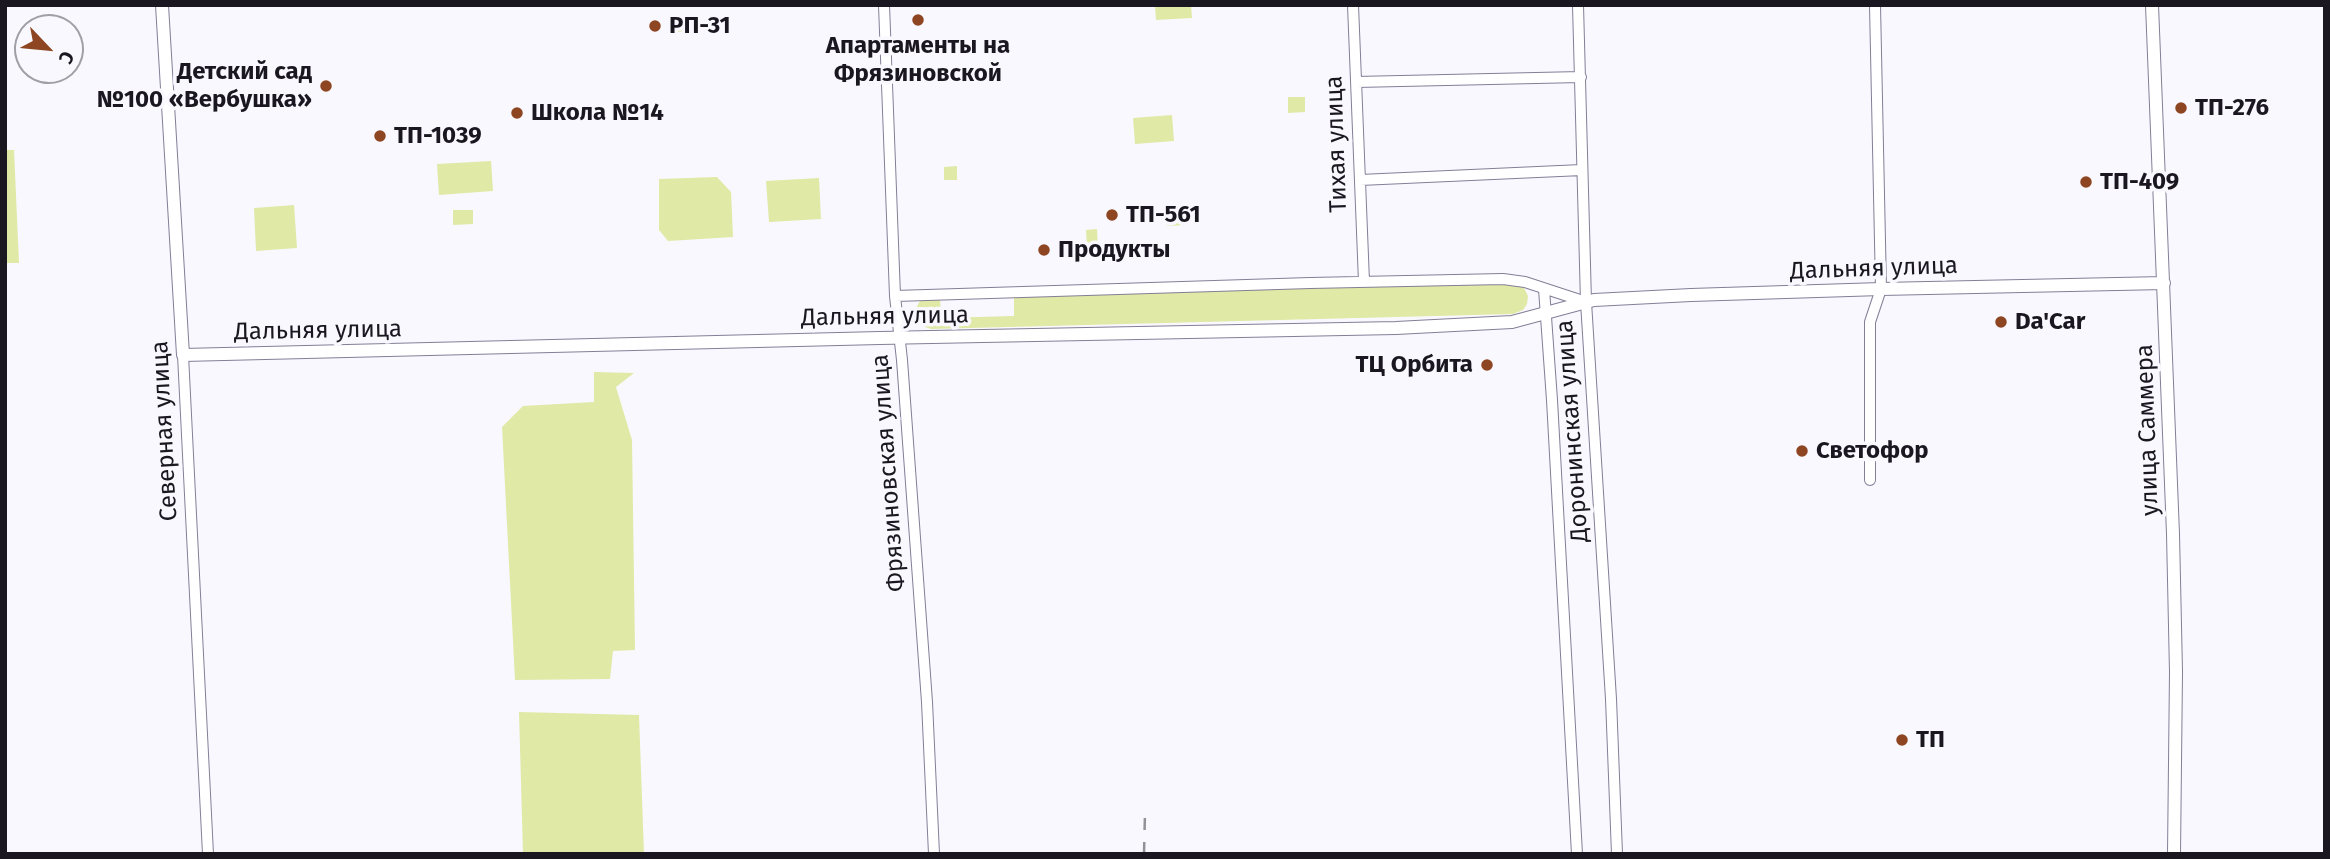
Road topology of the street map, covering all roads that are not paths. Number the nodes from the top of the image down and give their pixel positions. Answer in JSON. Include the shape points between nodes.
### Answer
{"nodes":[{"id":1,"x":162,"y":5,"type":"edge"},
{"id":2,"x":884,"y":5,"type":"edge"},
{"id":3,"x":1353,"y":5,"type":"edge"},
{"id":4,"x":1578,"y":5,"type":"edge"},
{"id":5,"x":1875,"y":5,"type":"edge"},
{"id":6,"x":2152,"y":5,"type":"edge"},
{"id":7,"x":1581,"y":76,"type":"junction"},
{"id":8,"x":1356,"y":82,"type":"junction"},
{"id":9,"x":1582,"y":170,"type":"junction"},
{"id":10,"x":1360,"y":180,"type":"junction"},
{"id":11,"x":1364,"y":282,"type":"junction"},
{"id":12,"x":2164,"y":283,"type":"junction"},
{"id":13,"x":1544,"y":289,"type":"junction"},
{"id":14,"x":1881,"y":289,"type":"junction"},
{"id":15,"x":895,"y":296,"type":"junction"},
{"id":16,"x":1586,"y":302,"type":"junction"},
{"id":17,"x":1546,"y":314,"type":"junction"},
{"id":18,"x":900,"y":338,"type":"junction"},
{"id":19,"x":183,"y":355,"type":"junction"},
{"id":20,"x":1870,"y":480,"type":"dead end"},
{"id":21,"x":208,"y":854,"type":"edge"},
{"id":22,"x":934,"y":854,"type":"edge"},
{"id":23,"x":1577,"y":854,"type":"edge"},
{"id":24,"x":1617,"y":854,"type":"edge"},
{"id":25,"x":2174,"y":854,"type":"edge"}],
"edges":[{"from":1,"to":19,"type":"street","name":"Северная улица"},
{"from":2,"to":15,"type":"street","name":"Фрязиновская улица"},
{"from":3,"to":8,"type":"street","name":"Тихая улица"},
{"from":4,"to":7,"type":"street","name":"Доронинская улица"},
{"from":5,"to":14,"type":"street"},
{"from":6,"to":12,"type":"street","name":"улица Саммера"},
{"from":7,"to":8,"type":"street"},
{"from":7,"to":9,"type":"street","name":"Доронинская улица"},
{"from":8,"to":10,"type":"street","name":"Тихая улица"},
{"from":9,"to":10,"type":"street"},
{"from":9,"to":16,"type":"street","name":"Доронинская улица"},
{"from":10,"to":11,"type":"street","name":"Тихая улица"},
{"from":11,"to":13,"type":"street","name":"Дальняя улица","via":[[1503,279]]},
{"from":11,"to":15,"type":"street","name":"Дальняя улица"},
{"from":12,"to":14,"type":"street","name":"Дальняя улица"},
{"from":12,"to":25,"type":"street","name":"улица Саммера","via":[[2175,609]]},
{"from":13,"to":16,"type":"street","name":"Дальняя улица"},
{"from":13,"to":17,"type":"street"},
{"from":14,"to":16,"type":"street","name":"Дальняя улица"},
{"from":14,"to":20,"type":"street","via":[[1870,322]]},
{"from":15,"to":18,"type":"street","name":"Фрязиновская улица"},
{"from":16,"to":17,"type":"street","name":"Дальняя улица"},
{"from":16,"to":24,"type":"street","name":"Доронинская улица"},
{"from":17,"to":18,"type":"street","name":"Дальняя улица","via":[[1512,322],[1396,328]]},
{"from":17,"to":23,"type":"street"},
{"from":18,"to":19,"type":"street","name":"Дальняя улица"},
{"from":18,"to":22,"type":"street","name":"Фрязиновская улица","via":[[928,702]]},
{"from":19,"to":21,"type":"street","name":"Северная улица"}]}
